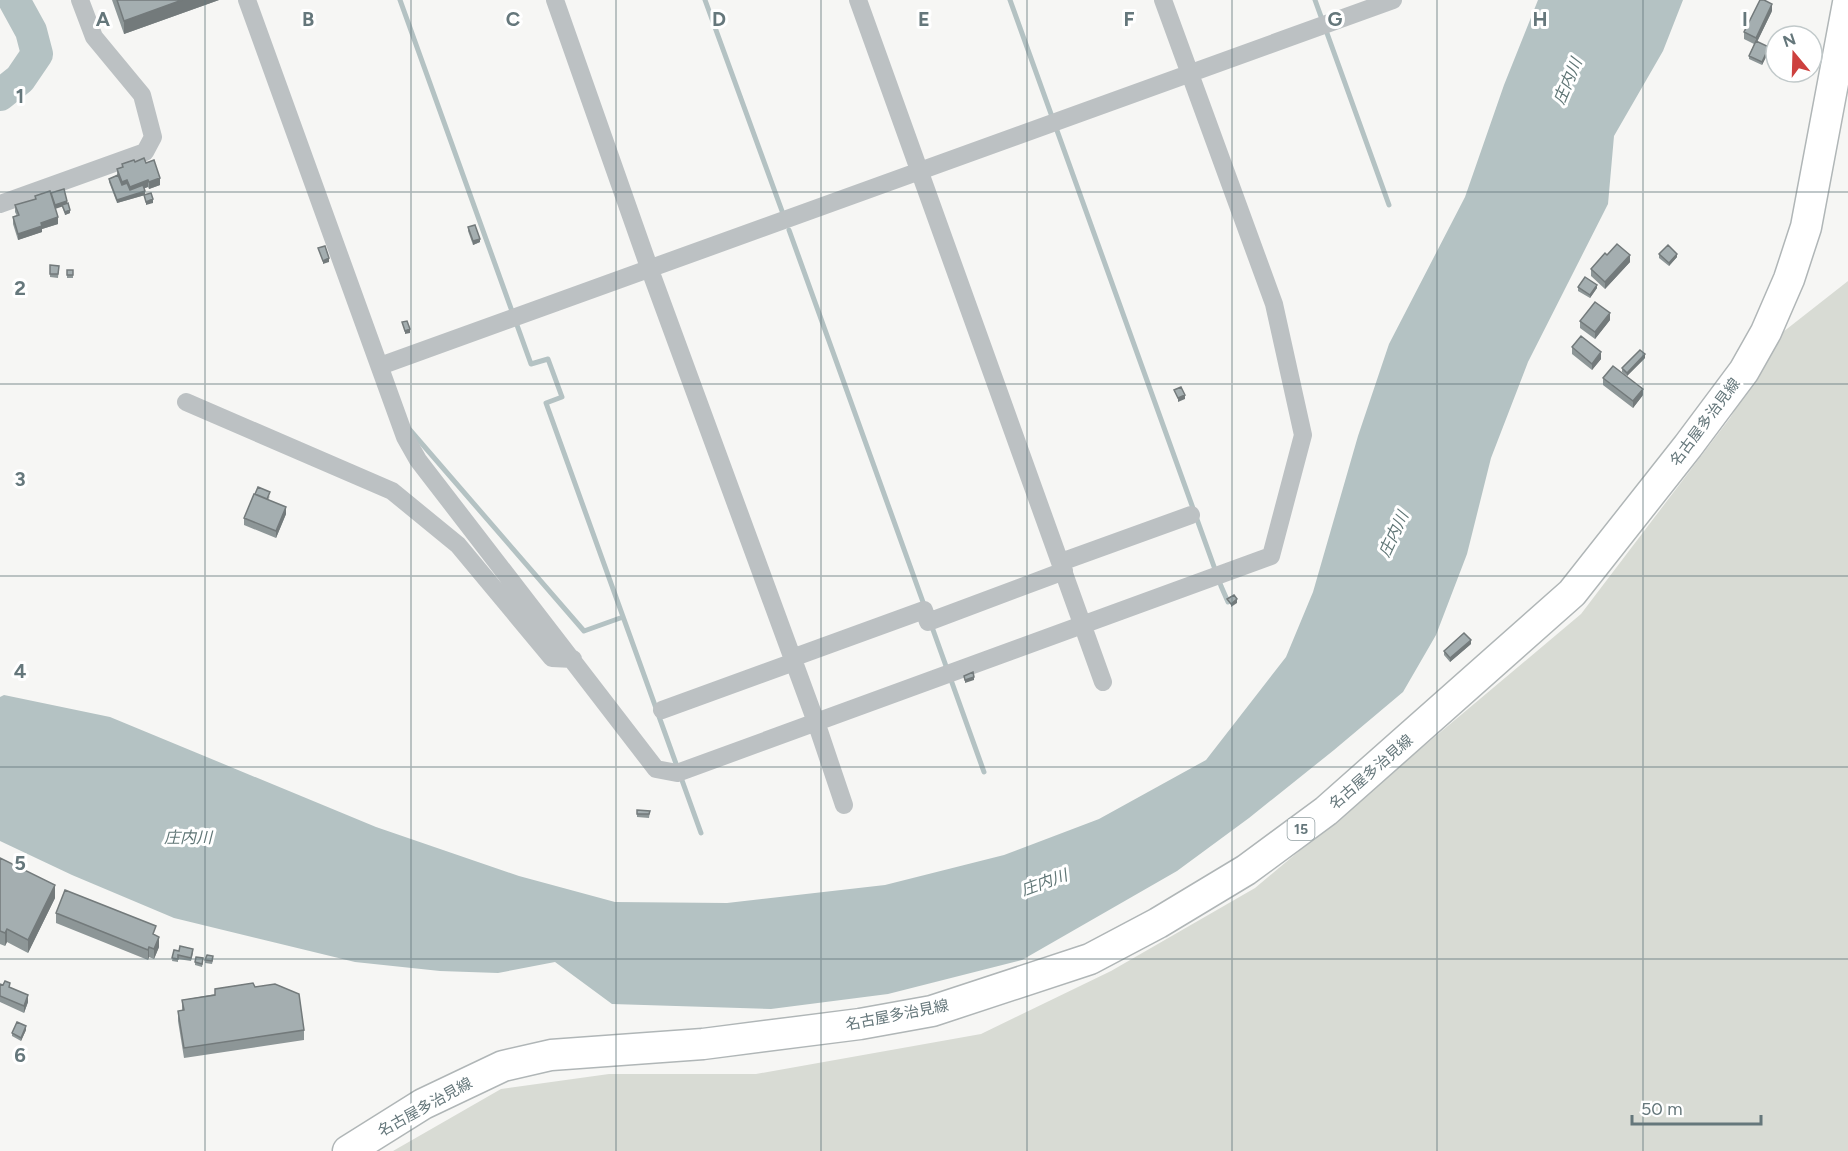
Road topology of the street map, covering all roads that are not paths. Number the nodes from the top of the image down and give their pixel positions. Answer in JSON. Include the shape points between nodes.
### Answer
{"nodes":[{"id":1,"x":80,"y":0,"type":"edge"},
{"id":2,"x":247,"y":0,"type":"edge"},
{"id":3,"x":555,"y":0,"type":"edge"},
{"id":4,"x":858,"y":0,"type":"edge"},
{"id":5,"x":1163,"y":0,"type":"edge"},
{"id":6,"x":1393,"y":0,"type":"edge"},
{"id":7,"x":1848,"y":3,"type":"edge"},
{"id":8,"x":1189,"y":73,"type":"junction"},
{"id":9,"x":919,"y":171,"type":"junction"},
{"id":10,"x":0,"y":204,"type":"edge"},
{"id":11,"x":650,"y":270,"type":"junction"},
{"id":12,"x":380,"y":366,"type":"junction"},
{"id":13,"x":186,"y":402,"type":"dead end"},
{"id":14,"x":1191,"y":515,"type":"dead end"},
{"id":15,"x":1062,"y":567,"type":"junction"},
{"id":16,"x":1084,"y":625,"type":"junction"},
{"id":17,"x":573,"y":659,"type":"junction"},
{"id":18,"x":793,"y":660,"type":"junction"},
{"id":19,"x":1103,"y":682,"type":"dead end"},
{"id":20,"x":662,"y":710,"type":"dead end"},
{"id":21,"x":816,"y":722,"type":"junction"},
{"id":22,"x":844,"y":805,"type":"dead end"},
{"id":23,"x":348,"y":1151,"type":"edge"}],
"edges":[{"from":1,"to":10,"type":"street","via":[[94,36],[142,95],[153,136],[145,152]]},
{"from":2,"to":12,"type":"street"},
{"from":3,"to":11,"type":"street"},
{"from":4,"to":9,"type":"street"},
{"from":5,"to":8,"type":"street"},
{"from":6,"to":8,"type":"street"},
{"from":7,"to":23,"type":"main road","name":"名古屋多治見線","number":"15","via":[[1806,227],[1789,279],[1744,370],[1572,593],[1326,811],[1246,870],[1090,959],[932,1011],[901,1017],[702,1044],[550,1055],[503,1066],[423,1104]]},
{"from":8,"to":9,"type":"street"},
{"from":8,"to":16,"type":"street","via":[[1274,304],[1303,435],[1271,556]]},
{"from":9,"to":11,"type":"street"},
{"from":9,"to":15,"type":"street"},
{"from":11,"to":12,"type":"street"},
{"from":11,"to":18,"type":"street"},
{"from":12,"to":17,"type":"street","via":[[405,437],[418,460]]},
{"from":13,"to":17,"type":"street","via":[[392,491],[458,545],[552,658]]},
{"from":14,"to":15,"type":"street"},
{"from":15,"to":16,"type":"street"},
{"from":15,"to":18,"type":"street","via":[[928,622],[924,610]]},
{"from":16,"to":19,"type":"street"},
{"from":16,"to":21,"type":"street"},
{"from":17,"to":21,"type":"street","via":[[656,769],[677,773]]},
{"from":18,"to":20,"type":"street"},
{"from":18,"to":21,"type":"street"},
{"from":21,"to":22,"type":"street"}]}
